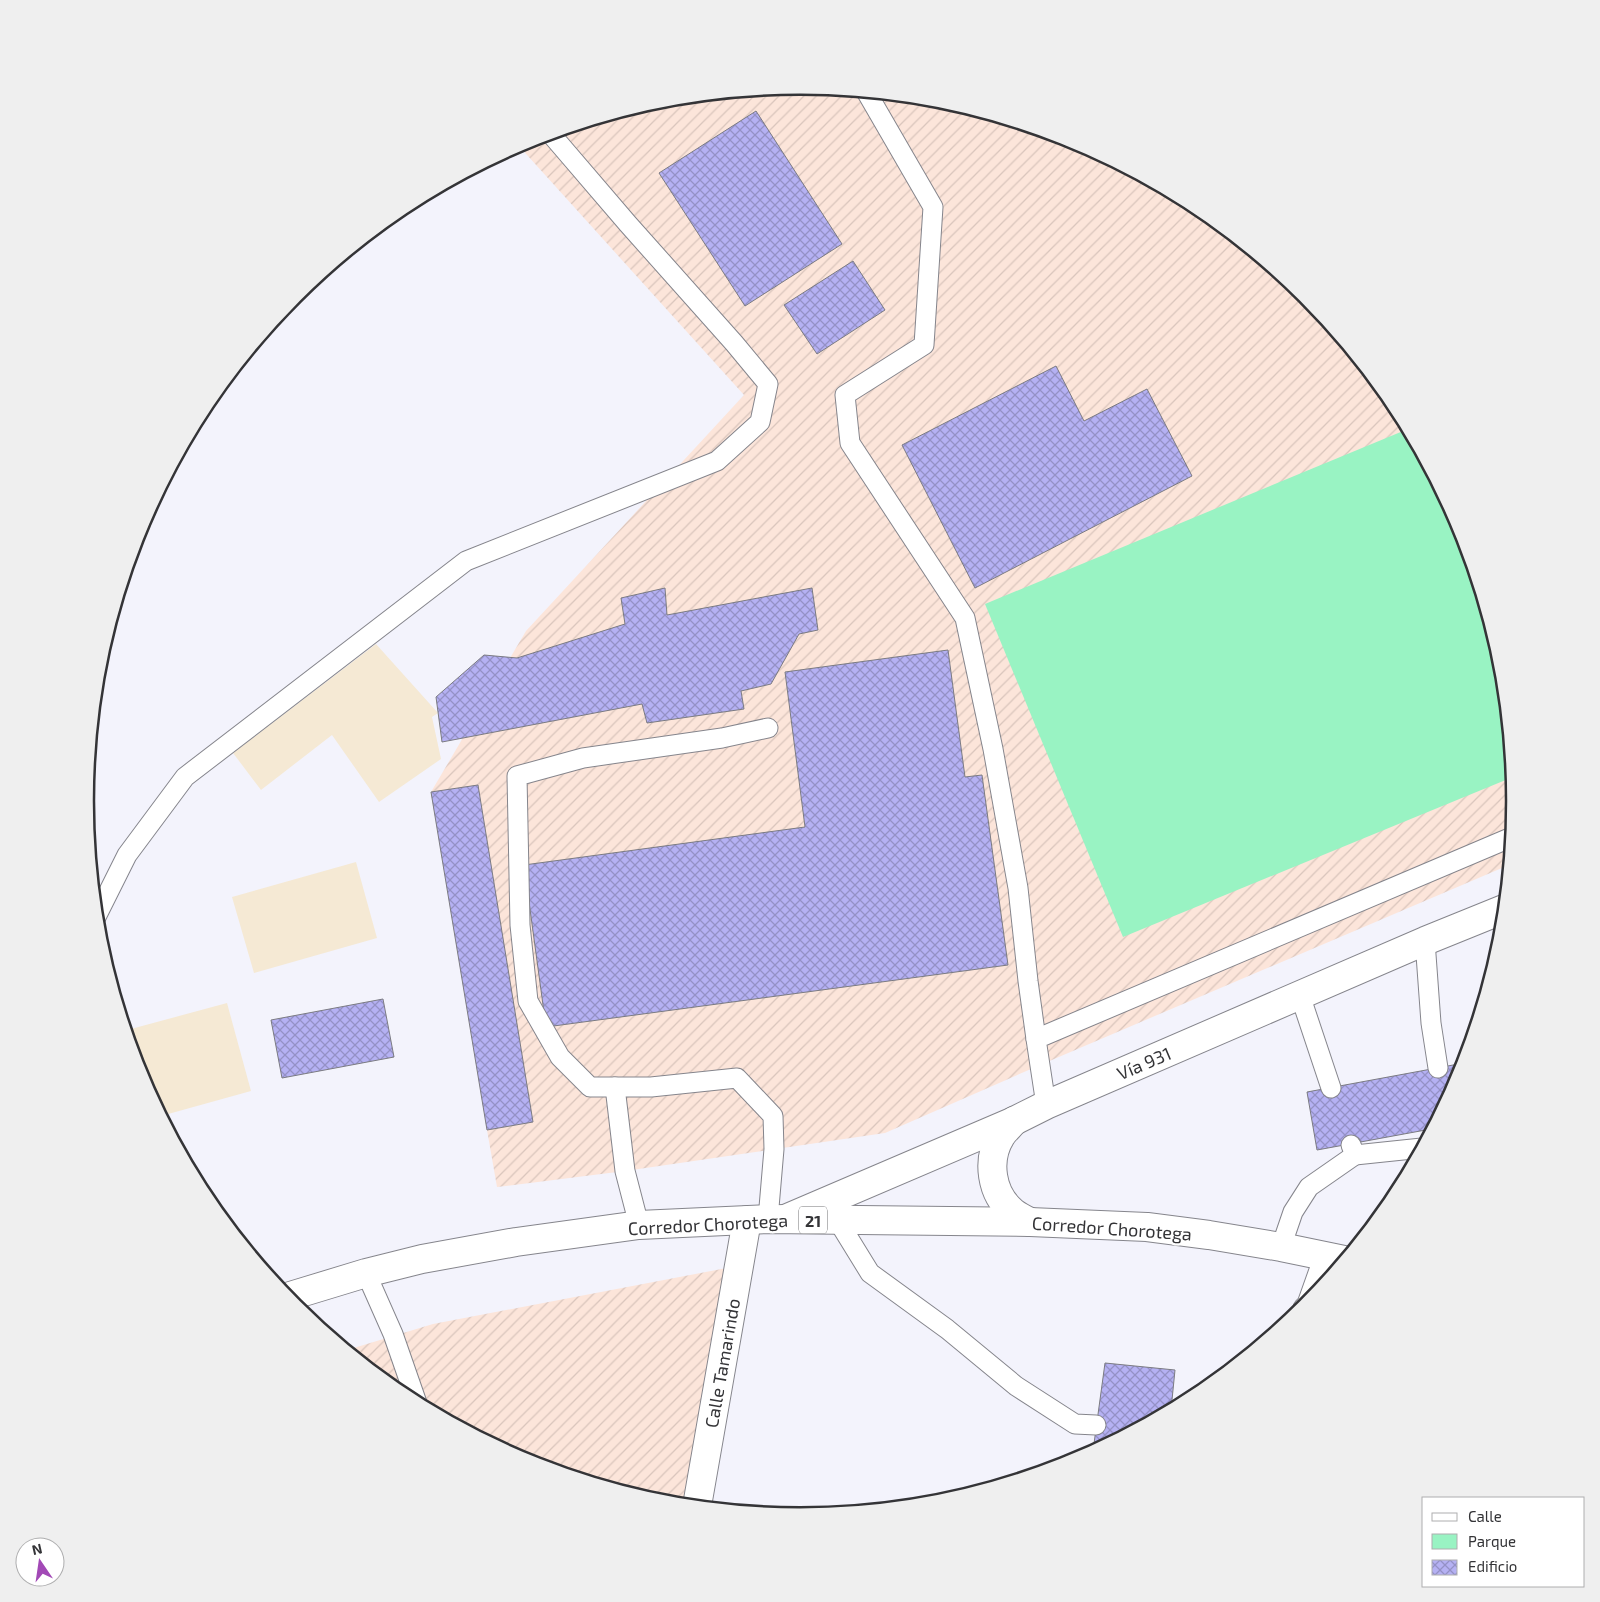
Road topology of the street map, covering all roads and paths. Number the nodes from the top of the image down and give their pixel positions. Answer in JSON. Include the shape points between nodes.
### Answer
{"nodes":[{"id":1,"x":870,"y":99,"type":"edge"},
{"id":2,"x":555,"y":139,"type":"edge"},
{"id":3,"x":768,"y":728,"type":"dead end"},
{"id":4,"x":1505,"y":839,"type":"edge"},
{"id":5,"x":102,"y":904,"type":"edge"},
{"id":6,"x":1497,"y":912,"type":"edge"},
{"id":7,"x":1426,"y":941,"type":"junction"},
{"id":8,"x":1300,"y":995,"type":"junction"},
{"id":9,"x":1036,"y":1039,"type":"junction"},
{"id":10,"x":1438,"y":1068,"type":"dead end"},
{"id":11,"x":615,"y":1087,"type":"junction"},
{"id":12,"x":1331,"y":1088,"type":"dead end"},
{"id":13,"x":1046,"y":1105,"type":"junction"},
{"id":14,"x":1014,"y":1121,"type":"junction"},
{"id":15,"x":1415,"y":1148,"type":"edge"},
{"id":16,"x":766,"y":1219,"type":"junction"},
{"id":17,"x":838,"y":1221,"type":"junction"},
{"id":18,"x":1030,"y":1222,"type":"junction"},
{"id":19,"x":640,"y":1225,"type":"junction"},
{"id":20,"x":1282,"y":1247,"type":"junction"},
{"id":21,"x":1334,"y":1258,"type":"edge"},
{"id":22,"x":366,"y":1273,"type":"junction"},
{"id":23,"x":1325,"y":1273,"type":"edge"},
{"id":24,"x":296,"y":1294,"type":"edge"},
{"id":25,"x":413,"y":1391,"type":"edge"},
{"id":26,"x":1096,"y":1425,"type":"dead end"},
{"id":27,"x":699,"y":1500,"type":"edge"}],
"edges":[{"from":1,"to":9,"type":"lane","via":[[933,207],[924,345],[845,394],[850,443],[965,618],[1018,888]]},
{"from":2,"to":5,"type":"lane","via":[[768,384],[760,422],[717,461],[466,561],[185,777],[126,855]]},
{"from":3,"to":11,"type":"lane","via":[[722,738],[583,758],[517,776],[520,925],[528,1001],[560,1057],[590,1087]]},
{"from":4,"to":9,"type":"lane"},
{"from":6,"to":7,"type":"main road","name":"Vía 931"},
{"from":7,"to":8,"type":"main road","name":"Vía 931"},
{"from":7,"to":10,"type":"lane","via":[[1430,1023]]},
{"from":8,"to":12,"type":"lane"},
{"from":8,"to":13,"type":"main road","name":"Vía 931"},
{"from":9,"to":13,"type":"lane"},
{"from":11,"to":16,"type":"lane","via":[[651,1087],[737,1078],[773,1116],[774,1149]]},
{"from":11,"to":19,"type":"lane","via":[[625,1170]]},
{"from":13,"to":14,"type":"main road","name":"Vía 931"},
{"from":14,"to":16,"type":"main road","name":"Vía 931"},
{"from":14,"to":18,"type":"main road","via":[[1001,1137],[993,1156],[992,1176],[999,1196],[1012,1212]]},
{"from":15,"to":20,"type":"lane","via":[[1353,1150],[1309,1186],[1293,1212]]},
{"from":16,"to":17,"type":"main road","name":"Corredor Chorotega","number":"21"},
{"from":16,"to":19,"type":"main road","name":"Corredor Chorotega","number":"21"},
{"from":16,"to":27,"type":"main road","name":"Calle Tamarindo"},
{"from":17,"to":18,"type":"main road","name":"Corredor Chorotega","number":"21"},
{"from":17,"to":26,"type":"lane","via":[[870,1273],[947,1329],[1016,1386],[1074,1424]]},
{"from":18,"to":20,"type":"main road","name":"Corredor Chorotega","number":"21","via":[[1146,1227]]},
{"from":19,"to":22,"type":"main road","name":"Corredor Chorotega","number":"21","via":[[507,1244]]},
{"from":20,"to":21,"type":"main road","name":"Corredor Chorotega","number":"21"},
{"from":21,"to":23,"type":"lane"},
{"from":22,"to":24,"type":"main road","name":"Corredor Chorotega","number":"21"},
{"from":22,"to":25,"type":"lane","via":[[393,1334]]}]}
